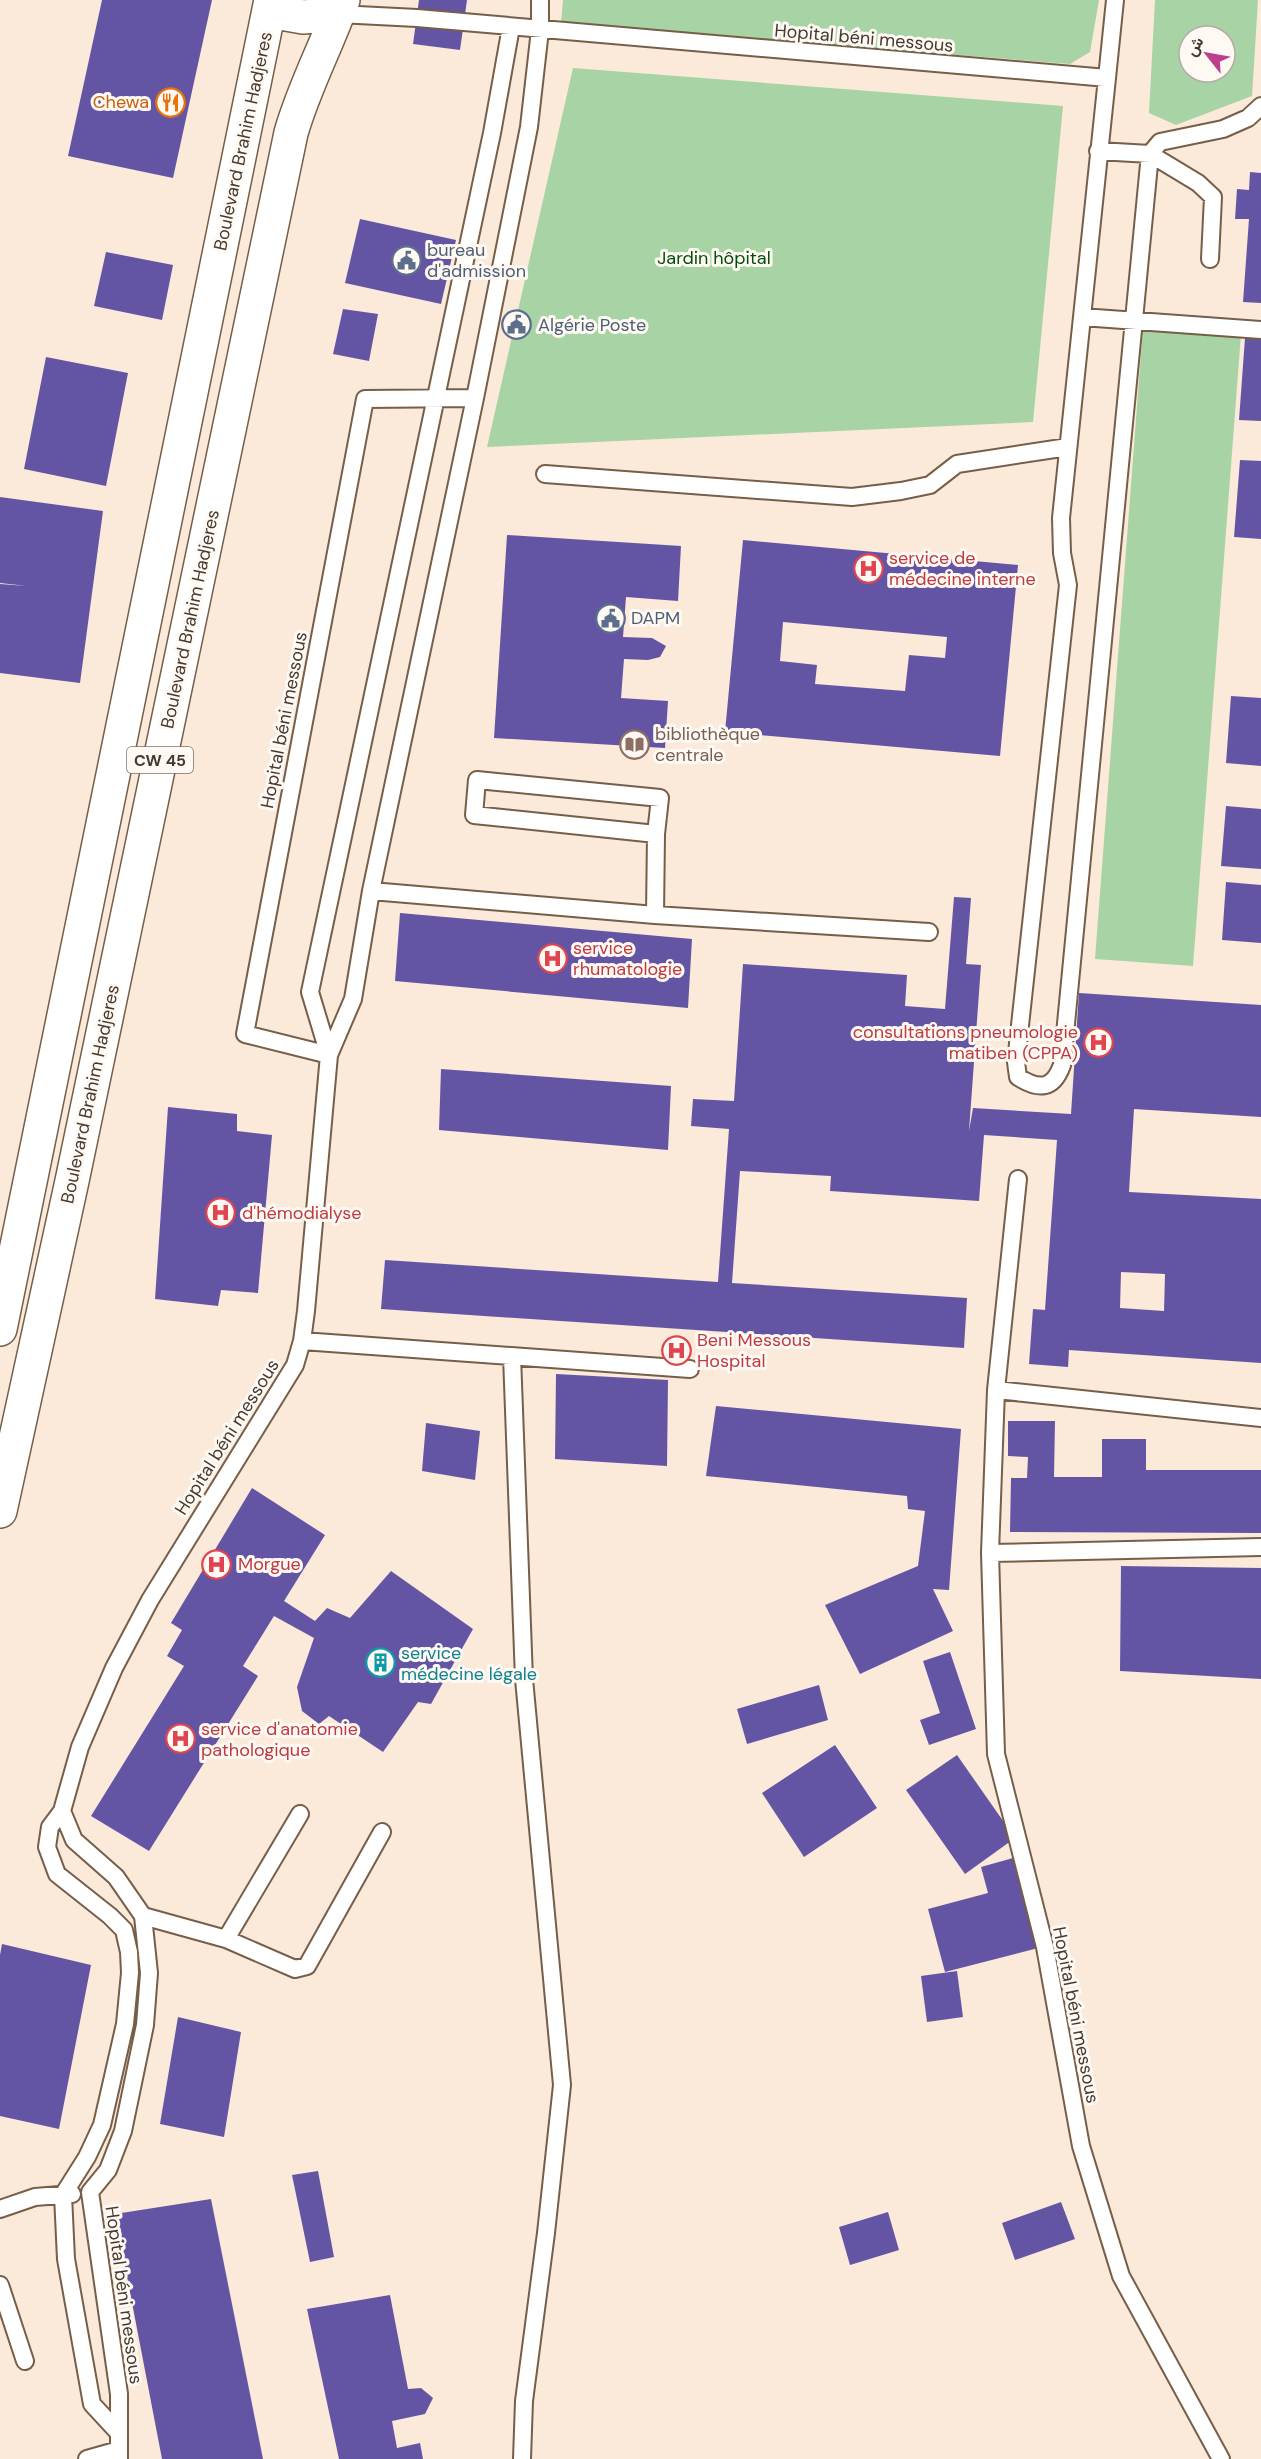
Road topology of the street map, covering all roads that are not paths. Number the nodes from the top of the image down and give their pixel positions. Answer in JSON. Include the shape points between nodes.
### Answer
{"nodes":[{"id":1,"x":540,"y":0,"type":"edge"},
{"id":2,"x":1115,"y":0,"type":"edge"},
{"id":3,"x":270,"y":6,"type":"edge"},
{"id":4,"x":341,"y":7,"type":"edge"},
{"id":5,"x":511,"y":27,"type":"junction"},
{"id":6,"x":540,"y":30,"type":"junction"},
{"id":7,"x":1107,"y":78,"type":"junction"},
{"id":8,"x":1261,"y":106,"type":"edge"},
{"id":9,"x":1098,"y":151,"type":"junction"},
{"id":10,"x":1150,"y":154,"type":"junction"},
{"id":11,"x":1210,"y":260,"type":"dead end"},
{"id":12,"x":1082,"y":317,"type":"junction"},
{"id":13,"x":1134,"y":320,"type":"junction"},
{"id":14,"x":1261,"y":330,"type":"edge"},
{"id":15,"x":435,"y":398,"type":"junction"},
{"id":16,"x":475,"y":398,"type":"junction"},
{"id":17,"x":1068,"y":447,"type":"junction"},
{"id":18,"x":545,"y":474,"type":"dead end"},
{"id":19,"x":656,"y":834,"type":"junction"},
{"id":20,"x":371,"y":891,"type":"junction"},
{"id":21,"x":655,"y":915,"type":"junction"},
{"id":22,"x":929,"y":932,"type":"dead end"},
{"id":23,"x":328,"y":1055,"type":"junction"},
{"id":24,"x":1018,"y":1179,"type":"dead end"},
{"id":25,"x":0,"y":1329,"type":"edge"},
{"id":26,"x":302,"y":1341,"type":"junction"},
{"id":27,"x":512,"y":1356,"type":"junction"},
{"id":28,"x":690,"y":1369,"type":"dead end"},
{"id":29,"x":996,"y":1390,"type":"junction"},
{"id":30,"x":1261,"y":1418,"type":"edge"},
{"id":31,"x":0,"y":1511,"type":"edge"},
{"id":32,"x":1261,"y":1547,"type":"edge"},
{"id":33,"x":990,"y":1553,"type":"junction"},
{"id":34,"x":62,"y":1811,"type":"junction"},
{"id":35,"x":300,"y":1814,"type":"dead end"},
{"id":36,"x":382,"y":1832,"type":"dead end"},
{"id":37,"x":143,"y":1916,"type":"junction"},
{"id":38,"x":226,"y":1939,"type":"junction"},
{"id":39,"x":90,"y":2192,"type":"junction"},
{"id":40,"x":63,"y":2195,"type":"junction"},
{"id":41,"x":0,"y":2209,"type":"edge"},
{"id":42,"x":0,"y":2285,"type":"edge"},
{"id":43,"x":25,"y":2361,"type":"dead end"},
{"id":44,"x":117,"y":2431,"type":"junction"},
{"id":45,"x":119,"y":2455,"type":"edge"},
{"id":46,"x":87,"y":2459,"type":"edge"},
{"id":47,"x":522,"y":2459,"type":"edge"},
{"id":48,"x":1221,"y":2459,"type":"edge"}],
"edges":[{"from":1,"to":6,"type":"lane","name":"Hopital béni messous"},
{"from":2,"to":7,"type":"lane"},
{"from":3,"to":4,"type":"main road","number":"CW 45","via":[[303,17]]},
{"from":3,"to":25,"type":"main road","name":"Boulevard Brahim Hadjeres","number":"CW 45"},
{"from":4,"to":5,"type":"lane","name":"Hopital béni messous"},
{"from":4,"to":31,"type":"main road","name":"Boulevard Brahim Hadjeres","number":"CW 45","via":[[307,84],[291,133]]},
{"from":5,"to":6,"type":"lane","name":"Hopital béni messous"},
{"from":5,"to":15,"type":"lane","name":"Hopital béni messous"},
{"from":6,"to":7,"type":"lane","name":"Hopital béni messous"},
{"from":6,"to":16,"type":"lane","name":"Hopital béni messous","via":[[529,127]]},
{"from":7,"to":9,"type":"lane"},
{"from":8,"to":10,"type":"lane","via":[[1248,118],[1223,129],[1160,142]]},
{"from":9,"to":10,"type":"lane"},
{"from":9,"to":12,"type":"lane"},
{"from":10,"to":11,"type":"lane","via":[[1198,183],[1213,197]]},
{"from":10,"to":13,"type":"lane"},
{"from":12,"to":13,"type":"lane"},
{"from":12,"to":17,"type":"lane"},
{"from":13,"to":14,"type":"lane"},
{"from":13,"to":17,"type":"lane","via":[[1062,1065],[1057,1078],[1046,1085],[1030,1084],[1018,1077],[1016,1062],[1068,585],[1061,518]]},
{"from":15,"to":16,"type":"lane","name":"Hopital béni messous"},
{"from":15,"to":23,"type":"lane","name":"Hopital béni messous","via":[[310,992]]},
{"from":15,"to":23,"type":"lane","name":"Hopital béni messous","via":[[365,399],[245,1034]]},
{"from":16,"to":20,"type":"lane","name":"Hopital béni messous"},
{"from":17,"to":18,"type":"lane","via":[[957,464],[930,485],[852,497]]},
{"from":19,"to":19,"type":"lane","via":[[660,798],[477,780],[474,815]]},
{"from":19,"to":21,"type":"lane"},
{"from":20,"to":21,"type":"lane"},
{"from":20,"to":23,"type":"lane","name":"Hopital béni messous","via":[[353,999]]},
{"from":21,"to":22,"type":"lane"},
{"from":23,"to":26,"type":"lane","name":"Hopital béni messous"},
{"from":24,"to":29,"type":"lane","name":"Hopital béni messous"},
{"from":26,"to":27,"type":"lane"},
{"from":26,"to":34,"type":"lane","name":"Hopital béni messous","via":[[295,1365],[150,1600],[114,1668],[80,1747]]},
{"from":27,"to":28,"type":"lane"},
{"from":27,"to":47,"type":"lane","via":[[524,1679],[562,2085],[524,2401]]},
{"from":29,"to":30,"type":"lane"},
{"from":29,"to":33,"type":"lane","name":"Hopital béni messous"},
{"from":32,"to":33,"type":"lane"},
{"from":33,"to":48,"type":"lane","name":"Hopital béni messous","via":[[996,1754],[1045,1947],[1081,2146],[1120,2276]]},
{"from":34,"to":37,"type":"lane","name":"Hopital béni messous","via":[[74,1840],[116,1877]]},
{"from":34,"to":40,"type":"lane","name":"Hopital béni messous","via":[[50,1827],[47,1847],[57,1874],[124,1930],[130,1973],[125,2024],[102,2125]]},
{"from":35,"to":38,"type":"lane"},
{"from":36,"to":38,"type":"lane","via":[[307,1966],[295,1969]]},
{"from":37,"to":38,"type":"lane"},
{"from":37,"to":39,"type":"lane","name":"Hopital béni messous","via":[[149,1973],[145,2025],[123,2131],[108,2170]]},
{"from":39,"to":40,"type":"lane"},
{"from":39,"to":44,"type":"lane","name":"Hopital béni messous","via":[[118,2394]]},
{"from":40,"to":41,"type":"lane","via":[[35,2197]]},
{"from":40,"to":44,"type":"lane","via":[[66,2259],[92,2404]]},
{"from":42,"to":43,"type":"lane"},
{"from":44,"to":45,"type":"lane","name":"Hopital béni messous"},
{"from":45,"to":46,"type":"lane"}]}
